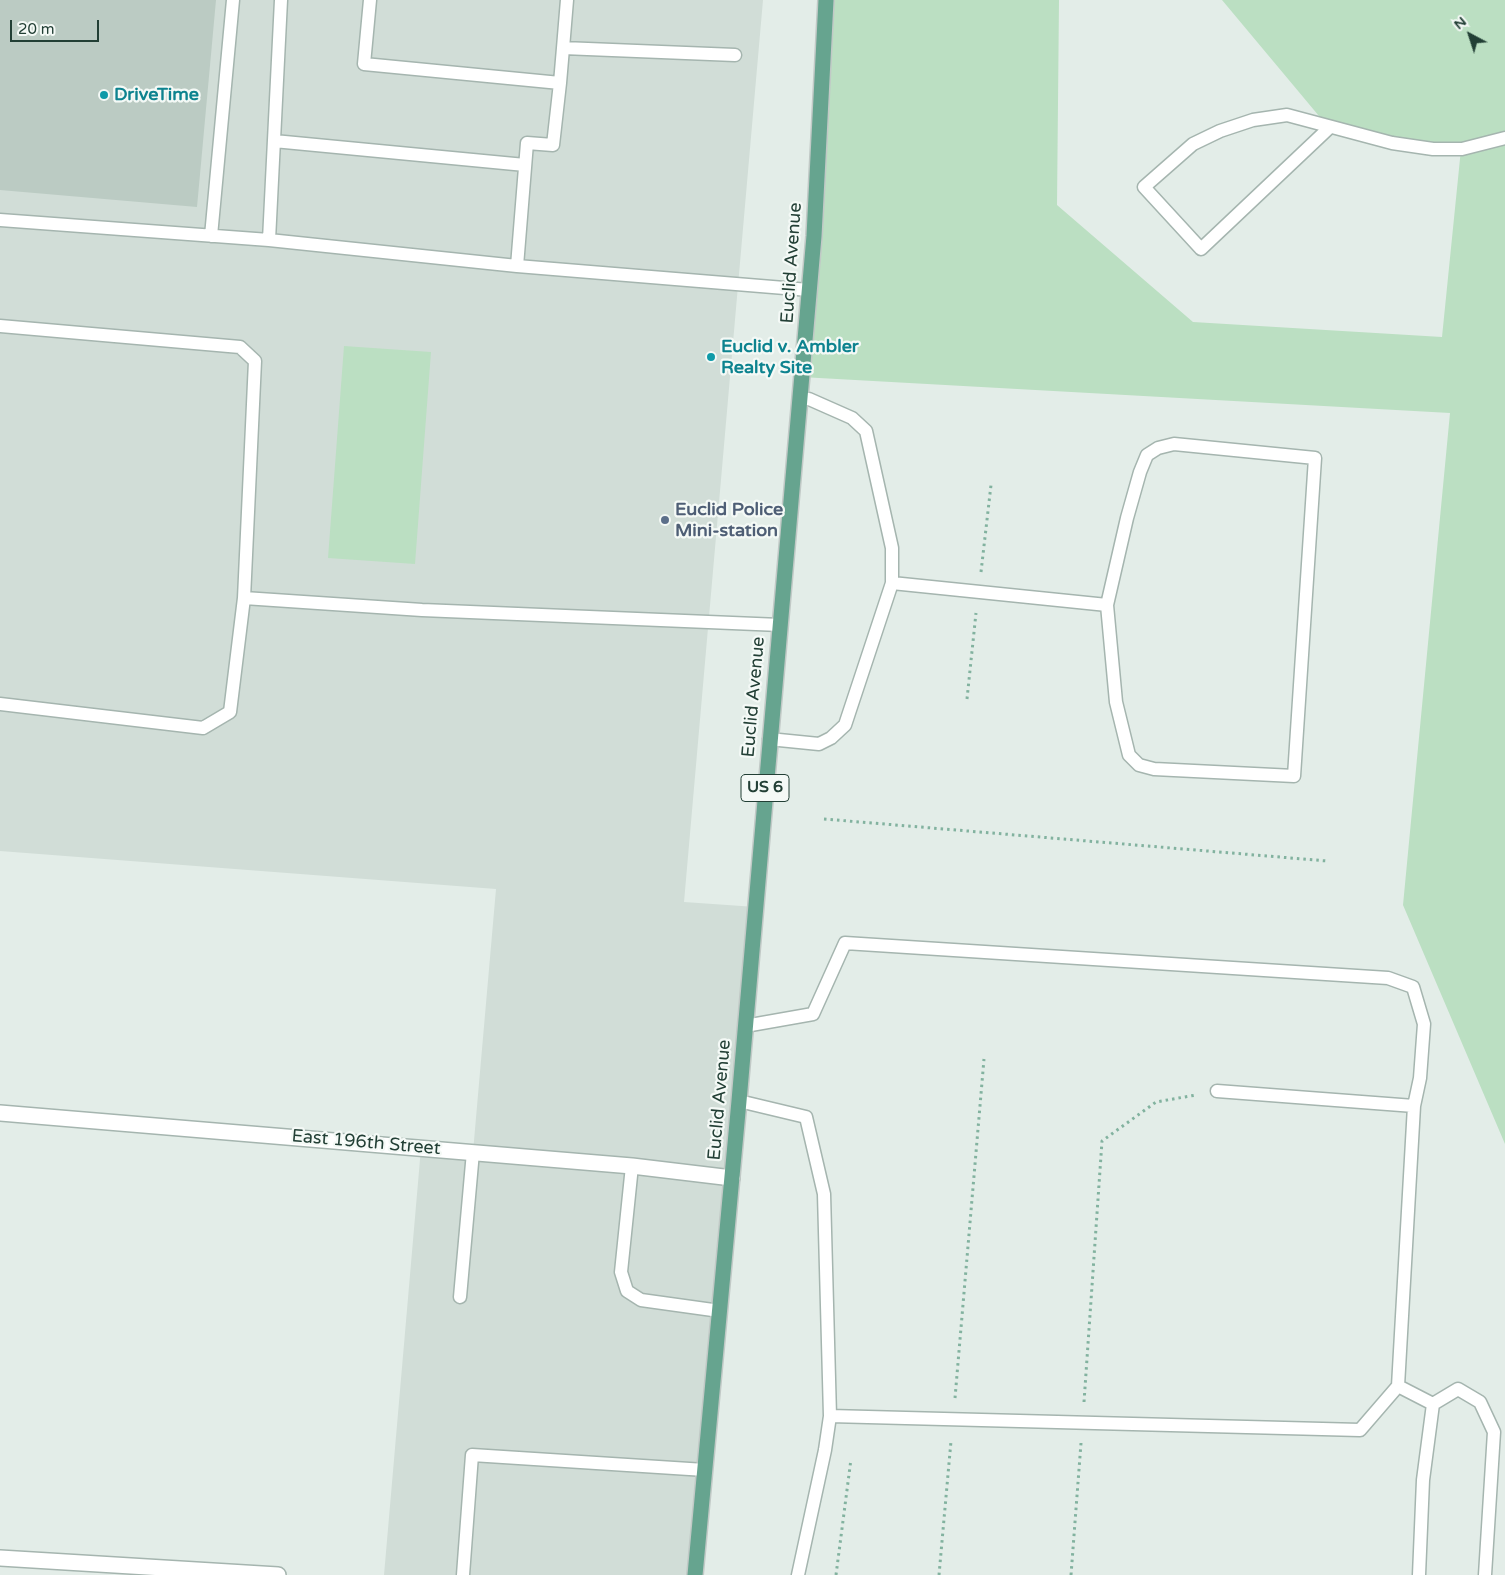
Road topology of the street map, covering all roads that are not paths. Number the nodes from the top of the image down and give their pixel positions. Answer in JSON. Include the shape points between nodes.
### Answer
{"nodes":[{"id":1,"x":233,"y":0,"type":"edge"},
{"id":2,"x":280,"y":0,"type":"edge"},
{"id":3,"x":370,"y":0,"type":"edge"},
{"id":4,"x":567,"y":0,"type":"edge"},
{"id":5,"x":826,"y":0,"type":"edge"},
{"id":6,"x":563,"y":48,"type":"junction"},
{"id":7,"x":735,"y":55,"type":"dead end"},
{"id":8,"x":560,"y":83,"type":"junction"},
{"id":9,"x":1329,"y":128,"type":"junction"},
{"id":10,"x":1505,"y":138,"type":"edge"},
{"id":11,"x":274,"y":141,"type":"junction"},
{"id":12,"x":526,"y":165,"type":"junction"},
{"id":13,"x":0,"y":220,"type":"edge"},
{"id":14,"x":211,"y":236,"type":"junction"},
{"id":15,"x":269,"y":240,"type":"junction"},
{"id":16,"x":517,"y":266,"type":"junction"},
{"id":17,"x":809,"y":290,"type":"junction"},
{"id":18,"x":0,"y":326,"type":"edge"},
{"id":19,"x":799,"y":399,"type":"junction"},
{"id":20,"x":892,"y":582,"type":"junction"},
{"id":21,"x":244,"y":598,"type":"junction"},
{"id":22,"x":1107,"y":605,"type":"junction"},
{"id":23,"x":780,"y":625,"type":"junction"},
{"id":24,"x":0,"y":704,"type":"edge"},
{"id":25,"x":769,"y":739,"type":"junction"},
{"id":26,"x":745,"y":1026,"type":"junction"},
{"id":27,"x":1217,"y":1090,"type":"road end"},
{"id":28,"x":739,"y":1101,"type":"junction"},
{"id":29,"x":1414,"y":1106,"type":"junction"},
{"id":30,"x":0,"y":1113,"type":"edge"},
{"id":31,"x":473,"y":1152,"type":"junction"},
{"id":32,"x":632,"y":1166,"type":"junction"},
{"id":33,"x":732,"y":1178,"type":"junction"},
{"id":34,"x":460,"y":1297,"type":"dead end"},
{"id":35,"x":720,"y":1311,"type":"junction"},
{"id":36,"x":1398,"y":1386,"type":"junction"},
{"id":37,"x":1433,"y":1404,"type":"junction"},
{"id":38,"x":830,"y":1416,"type":"junction"},
{"id":39,"x":705,"y":1470,"type":"junction"},
{"id":40,"x":0,"y":1558,"type":"edge"},
{"id":41,"x":278,"y":1575,"type":"edge"},
{"id":42,"x":463,"y":1575,"type":"edge"},
{"id":43,"x":695,"y":1575,"type":"edge"},
{"id":44,"x":798,"y":1575,"type":"edge"},
{"id":45,"x":1419,"y":1575,"type":"edge"},
{"id":46,"x":1485,"y":1575,"type":"edge"}],
"edges":[{"from":1,"to":14,"type":"lane"},
{"from":2,"to":11,"type":"lane"},
{"from":3,"to":8,"type":"lane","via":[[364,64]]},
{"from":4,"to":6,"type":"lane"},
{"from":5,"to":17,"type":"main road","name":"Euclid Avenue","number":"US 6"},
{"from":6,"to":7,"type":"lane"},
{"from":6,"to":8,"type":"lane"},
{"from":8,"to":12,"type":"lane","via":[[553,145],[527,144]]},
{"from":9,"to":9,"type":"lane","via":[[1287,115],[1253,120],[1193,144],[1144,186],[1200,249]]},
{"from":9,"to":10,"type":"lane","via":[[1433,149],[1462,149]]},
{"from":11,"to":12,"type":"lane"},
{"from":11,"to":15,"type":"lane"},
{"from":12,"to":16,"type":"lane"},
{"from":13,"to":14,"type":"lane"},
{"from":14,"to":15,"type":"lane"},
{"from":15,"to":16,"type":"lane"},
{"from":16,"to":17,"type":"lane"},
{"from":17,"to":19,"type":"main road","name":"Euclid Avenue","number":"US 6"},
{"from":18,"to":21,"type":"lane","via":[[240,347],[255,361]]},
{"from":19,"to":20,"type":"lane","via":[[809,399],[852,418],[866,432],[892,548]]},
{"from":19,"to":23,"type":"main road","name":"Euclid Avenue","number":"US 6"},
{"from":20,"to":22,"type":"lane"},
{"from":20,"to":25,"type":"lane","via":[[845,724],[831,738],[819,744]]},
{"from":21,"to":23,"type":"lane","via":[[422,610]]},
{"from":21,"to":24,"type":"lane","via":[[230,712],[203,728]]},
{"from":22,"to":22,"type":"lane","via":[[1116,702],[1129,755],[1139,765],[1154,769],[1294,776],[1316,458],[1174,444],[1147,455],[1127,518]]},
{"from":23,"to":25,"type":"main road","name":"Euclid Avenue","number":"US 6"},
{"from":25,"to":26,"type":"main road","name":"Euclid Avenue","number":"US 6"},
{"from":26,"to":28,"type":"main road","name":"Euclid Avenue","number":"US 6"},
{"from":26,"to":29,"type":"lane","via":[[813,1014],[845,943],[1388,978],[1413,987],[1424,1024],[1420,1078]]},
{"from":27,"to":29,"type":"lane"},
{"from":28,"to":33,"type":"main road","name":"Euclid Avenue","number":"US 6"},
{"from":28,"to":38,"type":"lane","via":[[806,1117],[824,1194]]},
{"from":29,"to":36,"type":"lane"},
{"from":30,"to":31,"type":"street","name":"East 196th Street"},
{"from":31,"to":32,"type":"street","name":"East 196th Street"},
{"from":31,"to":34,"type":"lane"},
{"from":32,"to":33,"type":"street","name":"East 196th Street"},
{"from":32,"to":35,"type":"lane","via":[[621,1272],[627,1290],[641,1300]]},
{"from":33,"to":35,"type":"main road","name":"Euclid Avenue","number":"US 6"},
{"from":35,"to":39,"type":"main road","name":"Euclid Avenue","number":"US 6"},
{"from":36,"to":37,"type":"lane"},
{"from":36,"to":38,"type":"lane","via":[[1360,1430]]},
{"from":37,"to":45,"type":"lane","via":[[1423,1480]]},
{"from":37,"to":46,"type":"lane","via":[[1458,1389],[1480,1402],[1494,1432]]},
{"from":38,"to":44,"type":"lane"},
{"from":39,"to":42,"type":"lane","via":[[472,1454]]},
{"from":39,"to":43,"type":"main road","name":"Euclid Avenue","number":"US 6"},
{"from":40,"to":41,"type":"street"}]}
